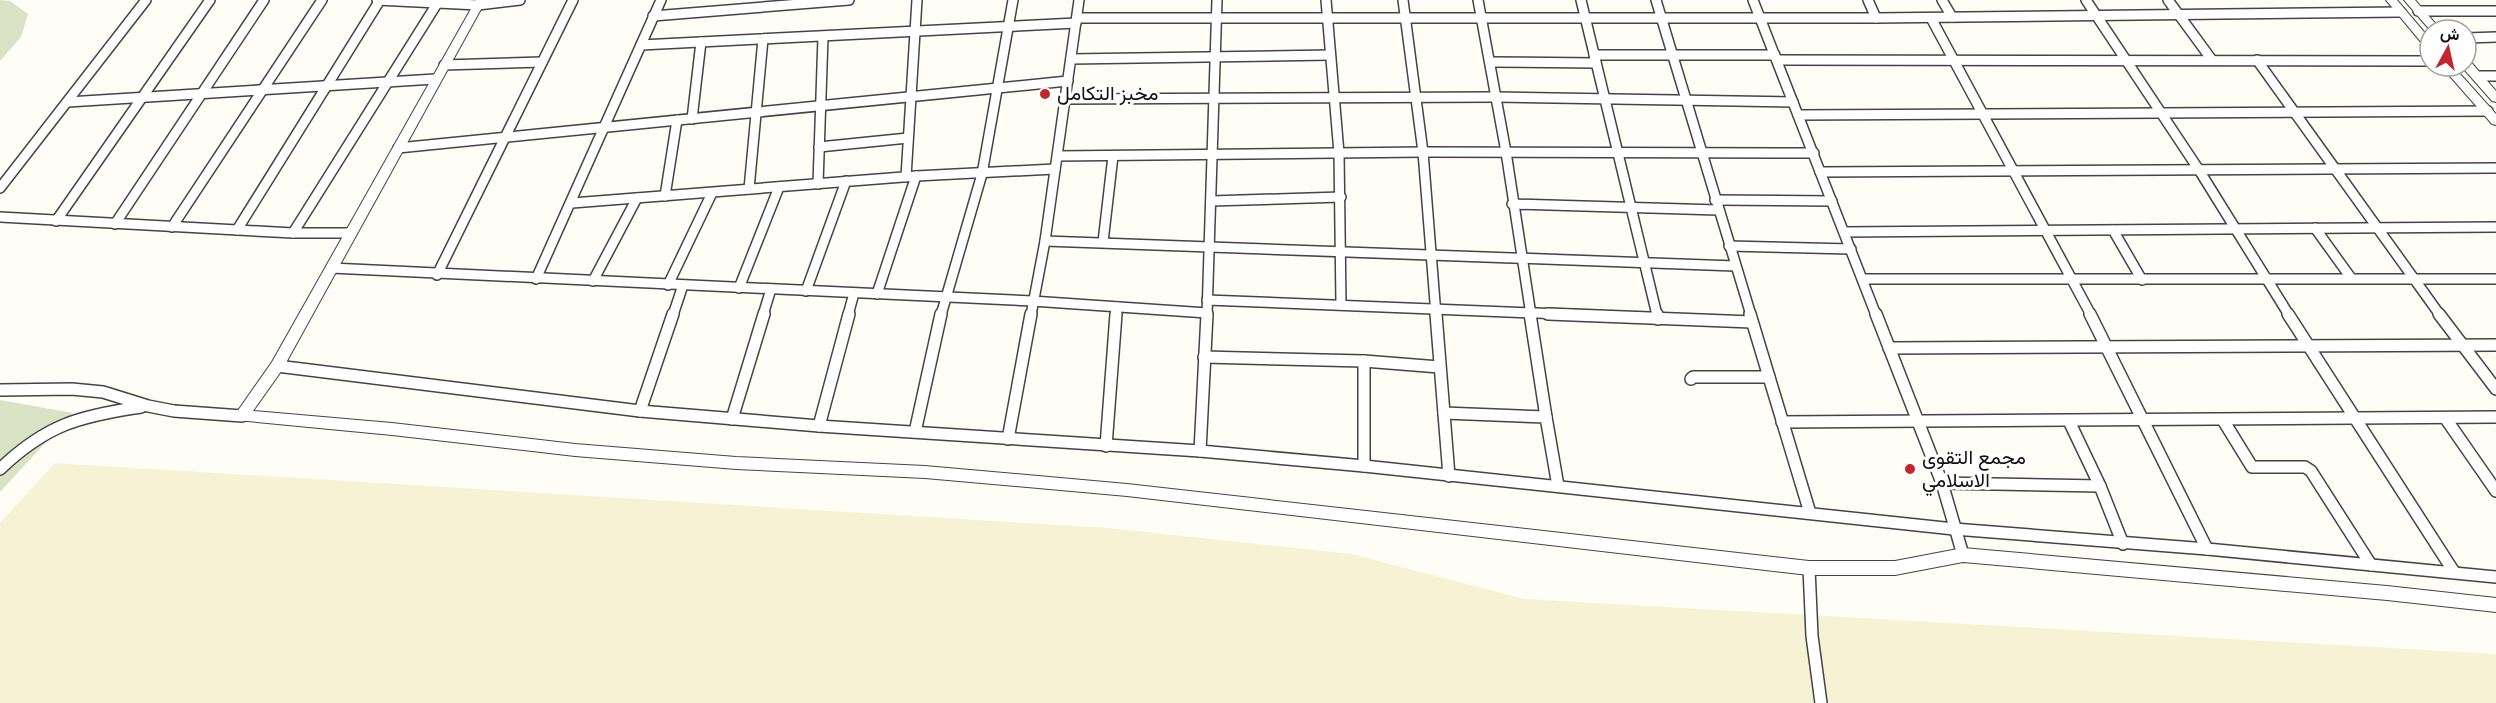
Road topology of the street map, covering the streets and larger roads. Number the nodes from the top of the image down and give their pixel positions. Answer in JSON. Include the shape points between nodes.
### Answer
{"nodes":[{"id":1,"x":146,"y":0,"type":"edge"},
{"id":2,"x":210,"y":0,"type":"edge"},
{"id":3,"x":264,"y":0,"type":"edge"},
{"id":4,"x":322,"y":0,"type":"edge"},
{"id":5,"x":378,"y":0,"type":"edge"},
{"id":6,"x":520,"y":0,"type":"edge"},
{"id":7,"x":573,"y":0,"type":"edge"},
{"id":8,"x":661,"y":0,"type":"edge"},
{"id":9,"x":849,"y":0,"type":"edge"},
{"id":10,"x":917,"y":0,"type":"edge"},
{"id":11,"x":1013,"y":0,"type":"edge"},
{"id":12,"x":1079,"y":0,"type":"edge"},
{"id":13,"x":1217,"y":0,"type":"edge"},
{"id":14,"x":1326,"y":0,"type":"edge"},
{"id":15,"x":1403,"y":0,"type":"edge"},
{"id":16,"x":1478,"y":0,"type":"edge"},
{"id":17,"x":1581,"y":0,"type":"edge"},
{"id":18,"x":1656,"y":0,"type":"edge"},
{"id":19,"x":1753,"y":0,"type":"edge"},
{"id":20,"x":1868,"y":0,"type":"edge"},
{"id":21,"x":1942,"y":0,"type":"edge"},
{"id":22,"x":2086,"y":0,"type":"edge"},
{"id":23,"x":2168,"y":0,"type":"edge"},
{"id":24,"x":2391,"y":0,"type":"edge"},
{"id":25,"x":2409,"y":0,"type":"edge"},
{"id":26,"x":822,"y":1,"type":"edge"},
{"id":27,"x":438,"y":2,"type":"junction"},
{"id":28,"x":480,"y":2,"type":"edge"},
{"id":29,"x":2418,"y":11,"type":"junction"},
{"id":30,"x":2496,"y":11,"type":"edge"},
{"id":31,"x":2401,"y":12,"type":"junction"},
{"id":32,"x":2177,"y":14,"type":"junction"},
{"id":33,"x":2096,"y":15,"type":"junction"},
{"id":34,"x":653,"y":16,"type":"junction"},
{"id":35,"x":1662,"y":17,"type":"junction"},
{"id":36,"x":1952,"y":17,"type":"junction"},
{"id":37,"x":1326,"y":18,"type":"junction"},
{"id":38,"x":1585,"y":18,"type":"junction"},
{"id":39,"x":1760,"y":18,"type":"junction"},
{"id":40,"x":1876,"y":18,"type":"junction"},
{"id":41,"x":1931,"y":18,"type":"junction"},
{"id":42,"x":2425,"y":18,"type":"edge"},
{"id":43,"x":1217,"y":19,"type":"junction"},
{"id":44,"x":1405,"y":19,"type":"junction"},
{"id":45,"x":1481,"y":19,"type":"junction"},
{"id":46,"x":1076,"y":20,"type":"junction"},
{"id":47,"x":1007,"y":26,"type":"junction"},
{"id":48,"x":916,"y":32,"type":"junction"},
{"id":49,"x":2418,"y":32,"type":"edge"},
{"id":50,"x":823,"y":37,"type":"junction"},
{"id":51,"x":2478,"y":38,"type":"edge"},
{"id":52,"x":2496,"y":38,"type":"edge"},
{"id":53,"x":763,"y":39,"type":"junction"},
{"id":54,"x":701,"y":42,"type":"junction"},
{"id":55,"x":641,"y":45,"type":"junction"},
{"id":56,"x":1330,"y":55,"type":"junction"},
{"id":57,"x":1672,"y":56,"type":"junction"},
{"id":58,"x":1216,"y":57,"type":"junction"},
{"id":59,"x":1776,"y":58,"type":"junction"},
{"id":60,"x":1071,"y":59,"type":"junction"},
{"id":61,"x":1595,"y":59,"type":"junction"},
{"id":62,"x":2212,"y":60,"type":"junction"},
{"id":63,"x":2258,"y":60,"type":"junction"},
{"id":64,"x":1955,"y":61,"type":"junction"},
{"id":65,"x":2126,"y":61,"type":"junction"},
{"id":66,"x":2418,"y":61,"type":"edge"},
{"id":67,"x":542,"y":62,"type":"junction"},
{"id":68,"x":1490,"y":62,"type":"junction"},
{"id":69,"x":444,"y":65,"type":"junction"},
{"id":70,"x":2478,"y":76,"type":"edge"},
{"id":71,"x":2496,"y":76,"type":"edge"},
{"id":72,"x":2478,"y":77,"type":"edge"},
{"id":73,"x":2458,"y":78,"type":"edge"},
{"id":74,"x":435,"y":79,"type":"junction"},
{"id":75,"x":390,"y":81,"type":"junction"},
{"id":76,"x":1068,"y":81,"type":"junction"},
{"id":77,"x":327,"y":84,"type":"junction"},
{"id":78,"x":266,"y":88,"type":"junction"},
{"id":79,"x":996,"y":89,"type":"junction"},
{"id":80,"x":204,"y":93,"type":"junction"},
{"id":81,"x":141,"y":97,"type":"junction"},
{"id":82,"x":911,"y":97,"type":"junction"},
{"id":83,"x":1215,"y":98,"type":"junction"},
{"id":84,"x":1496,"y":98,"type":"junction"},
{"id":85,"x":2496,"y":98,"type":"edge"},
{"id":86,"x":1065,"y":99,"type":"junction"},
{"id":87,"x":1335,"y":99,"type":"junction"},
{"id":88,"x":1415,"y":99,"type":"junction"},
{"id":89,"x":1604,"y":99,"type":"junction"},
{"id":90,"x":1686,"y":101,"type":"junction"},
{"id":91,"x":68,"y":102,"type":"junction"},
{"id":92,"x":1793,"y":102,"type":"junction"},
{"id":93,"x":820,"y":105,"type":"junction"},
{"id":94,"x":2488,"y":111,"type":"junction"},
{"id":95,"x":2162,"y":112,"type":"junction"},
{"id":96,"x":2294,"y":112,"type":"junction"},
{"id":97,"x":756,"y":113,"type":"junction"},
{"id":98,"x":1984,"y":113,"type":"junction"},
{"id":99,"x":1798,"y":115,"type":"junction"},
{"id":100,"x":692,"y":119,"type":"junction"},
{"id":101,"x":677,"y":120,"type":"junction"},
{"id":102,"x":2496,"y":121,"type":"edge"},
{"id":103,"x":606,"y":125,"type":"junction"},
{"id":104,"x":505,"y":135,"type":"junction"},
{"id":105,"x":908,"y":138,"type":"junction"},
{"id":106,"x":819,"y":147,"type":"junction"},
{"id":107,"x":398,"y":148,"type":"junction"},
{"id":108,"x":1422,"y":152,"type":"junction"},
{"id":109,"x":1506,"y":152,"type":"junction"},
{"id":110,"x":1619,"y":152,"type":"junction"},
{"id":111,"x":1701,"y":152,"type":"junction"},
{"id":112,"x":1339,"y":153,"type":"junction"},
{"id":113,"x":1814,"y":153,"type":"junction"},
{"id":114,"x":1214,"y":155,"type":"junction"},
{"id":115,"x":1058,"y":156,"type":"junction"},
{"id":116,"x":1113,"y":156,"type":"junction"},
{"id":117,"x":2496,"y":168,"type":"edge"},
{"id":118,"x":1055,"y":169,"type":"junction"},
{"id":119,"x":2199,"y":170,"type":"junction"},
{"id":120,"x":2336,"y":170,"type":"junction"},
{"id":121,"x":2013,"y":171,"type":"junction"},
{"id":122,"x":1821,"y":172,"type":"junction"},
{"id":123,"x":982,"y":174,"type":"junction"},
{"id":124,"x":911,"y":177,"type":"junction"},
{"id":125,"x":846,"y":181,"type":"junction"},
{"id":126,"x":818,"y":184,"type":"junction"},
{"id":127,"x":779,"y":187,"type":"junction"},
{"id":128,"x":0,"y":188,"type":"edge"},
{"id":129,"x":749,"y":189,"type":"junction"},
{"id":130,"x":712,"y":193,"type":"junction"},
{"id":131,"x":665,"y":196,"type":"junction"},
{"id":132,"x":1341,"y":197,"type":"junction"},
{"id":133,"x":637,"y":198,"type":"junction"},
{"id":134,"x":1211,"y":201,"type":"junction"},
{"id":135,"x":1832,"y":201,"type":"junction"},
{"id":136,"x":572,"y":203,"type":"junction"},
{"id":137,"x":1512,"y":204,"type":"junction"},
{"id":138,"x":1717,"y":205,"type":"junction"},
{"id":139,"x":1630,"y":207,"type":"junction"},
{"id":140,"x":0,"y":217,"type":"edge"},
{"id":141,"x":56,"y":221,"type":"junction"},
{"id":142,"x":115,"y":224,"type":"junction"},
{"id":143,"x":2496,"y":226,"type":"edge"},
{"id":144,"x":172,"y":227,"type":"junction"},
{"id":145,"x":2315,"y":228,"type":"junction"},
{"id":146,"x":2376,"y":228,"type":"junction"},
{"id":147,"x":2234,"y":229,"type":"junction"},
{"id":148,"x":237,"y":230,"type":"junction"},
{"id":149,"x":2113,"y":230,"type":"junction"},
{"id":150,"x":2046,"y":231,"type":"junction"},
{"id":151,"x":1844,"y":232,"type":"junction"},
{"id":152,"x":293,"y":233,"type":"junction"},
{"id":153,"x":351,"y":233,"type":"junction"},
{"id":154,"x":1045,"y":240,"type":"junction"},
{"id":155,"x":1103,"y":242,"type":"junction"},
{"id":156,"x":1729,"y":246,"type":"junction"},
{"id":157,"x":1211,"y":247,"type":"junction"},
{"id":158,"x":1851,"y":249,"type":"junction"},
{"id":159,"x":1341,"y":251,"type":"junction"},
{"id":160,"x":1431,"y":255,"type":"junction"},
{"id":161,"x":1522,"y":258,"type":"junction"},
{"id":162,"x":1645,"y":262,"type":"junction"},
{"id":163,"x":1735,"y":266,"type":"junction"},
{"id":164,"x":331,"y":268,"type":"junction"},
{"id":165,"x":436,"y":275,"type":"junction"},
{"id":166,"x":2351,"y":278,"type":"junction"},
{"id":167,"x":536,"y":279,"type":"junction"},
{"id":168,"x":1863,"y":279,"type":"junction"},
{"id":169,"x":2070,"y":279,"type":"junction"},
{"id":170,"x":2266,"y":279,"type":"junction"},
{"id":171,"x":2413,"y":279,"type":"junction"},
{"id":172,"x":2496,"y":279,"type":"edge"},
{"id":173,"x":2142,"y":280,"type":"junction"},
{"id":174,"x":593,"y":281,"type":"junction"},
{"id":175,"x":668,"y":285,"type":"junction"},
{"id":176,"x":683,"y":285,"type":"junction"},
{"id":177,"x":738,"y":288,"type":"junction"},
{"id":178,"x":771,"y":289,"type":"junction"},
{"id":179,"x":806,"y":291,"type":"junction"},
{"id":180,"x":854,"y":293,"type":"junction"},
{"id":181,"x":878,"y":294,"type":"junction"},
{"id":182,"x":945,"y":298,"type":"junction"},
{"id":183,"x":1207,"y":300,"type":"junction"},
{"id":184,"x":1032,"y":301,"type":"junction"},
{"id":185,"x":1341,"y":305,"type":"junction"},
{"id":186,"x":1117,"y":306,"type":"junction"},
{"id":187,"x":1436,"y":309,"type":"junction"},
{"id":188,"x":1207,"y":313,"type":"junction"},
{"id":189,"x":1529,"y":314,"type":"junction"},
{"id":190,"x":1658,"y":319,"type":"junction"},
{"id":191,"x":1752,"y":322,"type":"junction"},
{"id":192,"x":2464,"y":345,"type":"junction"},
{"id":193,"x":2496,"y":345,"type":"edge"},
{"id":194,"x":2309,"y":346,"type":"junction"},
{"id":195,"x":2106,"y":347,"type":"junction"},
{"id":196,"x":1889,"y":348,"type":"junction"},
{"id":197,"x":1204,"y":357,"type":"junction"},
{"id":198,"x":1364,"y":361,"type":"junction"},
{"id":199,"x":277,"y":366,"type":"junction"},
{"id":200,"x":1439,"y":367,"type":"junction"},
{"id":201,"x":1769,"y":377,"type":"junction"},
{"id":202,"x":1691,"y":379,"type":"dead end"},
{"id":203,"x":2496,"y":389,"type":"edge"},
{"id":204,"x":0,"y":390,"type":"edge"},
{"id":205,"x":148,"y":406,"type":"junction"},
{"id":206,"x":639,"y":411,"type":"junction"},
{"id":207,"x":1444,"y":413,"type":"junction"},
{"id":208,"x":242,"y":416,"type":"junction"},
{"id":209,"x":1546,"y":417,"type":"junction"},
{"id":210,"x":2496,"y":417,"type":"edge"},
{"id":211,"x":732,"y":419,"type":"junction"},
{"id":212,"x":2356,"y":419,"type":"junction"},
{"id":213,"x":2446,"y":419,"type":"junction"},
{"id":214,"x":2223,"y":420,"type":"junction"},
{"id":215,"x":1918,"y":421,"type":"junction"},
{"id":216,"x":2069,"y":421,"type":"junction"},
{"id":217,"x":2146,"y":421,"type":"junction"},
{"id":218,"x":1782,"y":422,"type":"junction"},
{"id":219,"x":819,"y":426,"type":"junction"},
{"id":220,"x":915,"y":432,"type":"junction"},
{"id":221,"x":1008,"y":439,"type":"junction"},
{"id":222,"x":1107,"y":446,"type":"junction"},
{"id":223,"x":1200,"y":451,"type":"junction"},
{"id":224,"x":1364,"y":466,"type":"junction"},
{"id":225,"x":0,"y":469,"type":"edge"},
{"id":226,"x":1449,"y":476,"type":"junction"},
{"id":227,"x":1942,"y":483,"type":"junction"},
{"id":228,"x":1558,"y":486,"type":"junction"},
{"id":229,"x":2100,"y":486,"type":"junction"},
{"id":230,"x":2496,"y":491,"type":"edge"},
{"id":231,"x":1810,"y":513,"type":"junction"},
{"id":232,"x":1954,"y":529,"type":"junction"},
{"id":233,"x":2123,"y":543,"type":"junction"},
{"id":234,"x":2207,"y":549,"type":"junction"},
{"id":235,"x":1963,"y":555,"type":"junction"},
{"id":236,"x":2371,"y":565,"type":"junction"},
{"id":237,"x":1809,"y":568,"type":"junction"},
{"id":238,"x":2454,"y":573,"type":"junction"},
{"id":239,"x":2496,"y":577,"type":"edge"},
{"id":240,"x":2496,"y":605,"type":"edge"},
{"id":241,"x":1821,"y":703,"type":"edge"}],
"edges":[{"from":1,"to":91,"type":"street"},
{"from":2,"to":81,"type":"street"},
{"from":3,"to":80,"type":"street"},
{"from":4,"to":78,"type":"street"},
{"from":5,"to":27,"type":"street"},
{"from":5,"to":77,"type":"street"},
{"from":6,"to":28,"type":"street"},
{"from":7,"to":67,"type":"street"},
{"from":8,"to":34,"type":"street"},
{"from":9,"to":26,"type":"street"},
{"from":10,"to":48,"type":"street"},
{"from":11,"to":47,"type":"street"},
{"from":12,"to":46,"type":"street"},
{"from":13,"to":43,"type":"street"},
{"from":14,"to":37,"type":"street"},
{"from":15,"to":44,"type":"street"},
{"from":16,"to":45,"type":"street"},
{"from":17,"to":38,"type":"street"},
{"from":18,"to":35,"type":"street"},
{"from":19,"to":39,"type":"street"},
{"from":20,"to":40,"type":"street"},
{"from":21,"to":36,"type":"street"},
{"from":22,"to":33,"type":"street"},
{"from":23,"to":32,"type":"street"},
{"from":24,"to":31,"type":"street"},
{"from":25,"to":29,"type":"street"},
{"from":26,"to":34,"type":"street"},
{"from":27,"to":28,"type":"street"},
{"from":27,"to":75,"type":"street"},
{"from":28,"to":69,"type":"street"},
{"from":29,"to":30,"type":"street"},
{"from":29,"to":42,"type":"street"},
{"from":31,"to":32,"type":"street"},
{"from":31,"to":49,"type":"street"},
{"from":32,"to":33,"type":"street"},
{"from":32,"to":62,"type":"street"},
{"from":33,"to":36,"type":"street"},
{"from":33,"to":65,"type":"street"},
{"from":34,"to":55,"type":"street"},
{"from":35,"to":38,"type":"street"},
{"from":35,"to":39,"type":"street"},
{"from":35,"to":57,"type":"street"},
{"from":36,"to":41,"type":"street"},
{"from":37,"to":43,"type":"street"},
{"from":37,"to":44,"type":"street"},
{"from":37,"to":56,"type":"street"},
{"from":38,"to":45,"type":"street"},
{"from":38,"to":61,"type":"street"},
{"from":39,"to":40,"type":"street"},
{"from":39,"to":59,"type":"street"},
{"from":40,"to":41,"type":"street"},
{"from":41,"to":64,"type":"street"},
{"from":43,"to":46,"type":"street"},
{"from":43,"to":58,"type":"street"},
{"from":44,"to":45,"type":"street"},
{"from":44,"to":88,"type":"street"},
{"from":45,"to":68,"type":"street"},
{"from":46,"to":47,"type":"street"},
{"from":46,"to":60,"type":"street"},
{"from":47,"to":48,"type":"street"},
{"from":47,"to":79,"type":"street"},
{"from":48,"to":50,"type":"street"},
{"from":48,"to":82,"type":"street"},
{"from":50,"to":53,"type":"street"},
{"from":50,"to":93,"type":"street"},
{"from":51,"to":52,"type":"street"},
{"from":53,"to":54,"type":"street"},
{"from":53,"to":97,"type":"street"},
{"from":54,"to":55,"type":"street"},
{"from":54,"to":100,"type":"street"},
{"from":55,"to":103,"type":"street"},
{"from":56,"to":58,"type":"street"},
{"from":56,"to":87,"type":"street"},
{"from":57,"to":59,"type":"street"},
{"from":57,"to":61,"type":"street"},
{"from":57,"to":90,"type":"street"},
{"from":58,"to":60,"type":"street"},
{"from":58,"to":83,"type":"street"},
{"from":59,"to":64,"type":"street"},
{"from":59,"to":92,"type":"street"},
{"from":60,"to":76,"type":"street"},
{"from":61,"to":68,"type":"street"},
{"from":61,"to":89,"type":"street"},
{"from":62,"to":63,"type":"street"},
{"from":62,"to":65,"type":"street"},
{"from":63,"to":66,"type":"street"},
{"from":63,"to":96,"type":"street"},
{"from":64,"to":65,"type":"street"},
{"from":64,"to":98,"type":"street"},
{"from":65,"to":95,"type":"street"},
{"from":67,"to":69,"type":"street"},
{"from":67,"to":104,"type":"street"},
{"from":68,"to":84,"type":"street"},
{"from":69,"to":74,"type":"street"},
{"from":70,"to":71,"type":"street"},
{"from":72,"to":85,"type":"street"},
{"from":73,"to":94,"type":"street"},
{"from":74,"to":75,"type":"street"},
{"from":74,"to":107,"type":"street"},
{"from":75,"to":77,"type":"street"},
{"from":75,"to":152,"type":"street"},
{"from":76,"to":79,"type":"street"},
{"from":76,"to":86,"type":"street"},
{"from":77,"to":78,"type":"street"},
{"from":77,"to":148,"type":"street"},
{"from":78,"to":80,"type":"street"},
{"from":78,"to":144,"type":"street"},
{"from":79,"to":82,"type":"street"},
{"from":79,"to":123,"type":"street"},
{"from":80,"to":81,"type":"street"},
{"from":80,"to":142,"type":"street"},
{"from":81,"to":91,"type":"street"},
{"from":81,"to":141,"type":"street"},
{"from":82,"to":93,"type":"street"},
{"from":82,"to":105,"type":"street"},
{"from":83,"to":86,"type":"street"},
{"from":83,"to":87,"type":"street"},
{"from":83,"to":114,"type":"street"},
{"from":84,"to":88,"type":"street"},
{"from":84,"to":89,"type":"street"},
{"from":84,"to":109,"type":"street"},
{"from":86,"to":115,"type":"street"},
{"from":87,"to":88,"type":"street"},
{"from":87,"to":112,"type":"street"},
{"from":88,"to":108,"type":"street"},
{"from":89,"to":90,"type":"street"},
{"from":89,"to":110,"type":"street"},
{"from":90,"to":92,"type":"street"},
{"from":90,"to":111,"type":"street"},
{"from":91,"to":128,"type":"street"},
{"from":92,"to":99,"type":"street"},
{"from":93,"to":97,"type":"street"},
{"from":93,"to":106,"type":"street"},
{"from":94,"to":96,"type":"street"},
{"from":94,"to":102,"type":"street"},
{"from":95,"to":96,"type":"street"},
{"from":95,"to":98,"type":"street"},
{"from":95,"to":119,"type":"street"},
{"from":96,"to":120,"type":"street"},
{"from":97,"to":100,"type":"street"},
{"from":97,"to":129,"type":"street"},
{"from":98,"to":99,"type":"street"},
{"from":98,"to":121,"type":"street"},
{"from":99,"to":113,"type":"street"},
{"from":100,"to":101,"type":"street"},
{"from":101,"to":103,"type":"street"},
{"from":101,"to":131,"type":"street"},
{"from":103,"to":104,"type":"street"},
{"from":103,"to":136,"type":"street"},
{"from":104,"to":107,"type":"street"},
{"from":104,"to":165,"type":"street"},
{"from":105,"to":106,"type":"street"},
{"from":105,"to":124,"type":"street"},
{"from":106,"to":126,"type":"street"},
{"from":107,"to":153,"type":"street"},
{"from":108,"to":109,"type":"street"},
{"from":108,"to":112,"type":"street"},
{"from":108,"to":160,"type":"street"},
{"from":109,"to":110,"type":"street"},
{"from":109,"to":137,"type":"street"},
{"from":110,"to":111,"type":"street"},
{"from":110,"to":139,"type":"street"},
{"from":111,"to":113,"type":"street"},
{"from":111,"to":138,"type":"street"},
{"from":112,"to":114,"type":"street"},
{"from":112,"to":132,"type":"street"},
{"from":113,"to":122,"type":"street"},
{"from":114,"to":116,"type":"street"},
{"from":114,"to":134,"type":"street"},
{"from":115,"to":116,"type":"street"},
{"from":115,"to":118,"type":"street"},
{"from":116,"to":155,"type":"street"},
{"from":117,"to":120,"type":"street"},
{"from":118,"to":123,"type":"street"},
{"from":118,"to":154,"type":"street"},
{"from":119,"to":120,"type":"street"},
{"from":119,"to":121,"type":"street"},
{"from":119,"to":147,"type":"street"},
{"from":120,"to":146,"type":"street"},
{"from":121,"to":122,"type":"street"},
{"from":121,"to":150,"type":"street"},
{"from":122,"to":135,"type":"street"},
{"from":123,"to":124,"type":"street"},
{"from":123,"to":182,"type":"street"},
{"from":124,"to":125,"type":"street"},
{"from":124,"to":181,"type":"street"},
{"from":125,"to":126,"type":"street"},
{"from":125,"to":179,"type":"street"},
{"from":126,"to":127,"type":"street"},
{"from":127,"to":129,"type":"street"},
{"from":127,"to":177,"type":"street"},
{"from":129,"to":130,"type":"street"},
{"from":130,"to":131,"type":"street"},
{"from":130,"to":175,"type":"street"},
{"from":131,"to":133,"type":"street"},
{"from":132,"to":134,"type":"street"},
{"from":132,"to":159,"type":"street"},
{"from":133,"to":136,"type":"street"},
{"from":133,"to":174,"type":"street"},
{"from":134,"to":157,"type":"street"},
{"from":135,"to":138,"type":"street"},
{"from":135,"to":151,"type":"street"},
{"from":136,"to":167,"type":"street"},
{"from":137,"to":139,"type":"street"},
{"from":137,"to":161,"type":"street"},
{"from":138,"to":139,"type":"street"},
{"from":138,"to":156,"type":"street"},
{"from":139,"to":162,"type":"street"},
{"from":140,"to":141,"type":"street"},
{"from":141,"to":142,"type":"street"},
{"from":142,"to":144,"type":"street"},
{"from":143,"to":146,"type":"street"},
{"from":144,"to":148,"type":"street"},
{"from":145,"to":146,"type":"street"},
{"from":145,"to":147,"type":"street"},
{"from":145,"to":166,"type":"street"},
{"from":146,"to":171,"type":"street"},
{"from":147,"to":149,"type":"street"},
{"from":147,"to":170,"type":"street"},
{"from":148,"to":152,"type":"street"},
{"from":149,"to":150,"type":"street"},
{"from":149,"to":173,"type":"street"},
{"from":150,"to":151,"type":"street"},
{"from":150,"to":169,"type":"street"},
{"from":151,"to":158,"type":"street"},
{"from":152,"to":153,"type":"street"},
{"from":153,"to":164,"type":"street"},
{"from":154,"to":155,"type":"street"},
{"from":154,"to":184,"type":"street"},
{"from":155,"to":157,"type":"street"},
{"from":156,"to":158,"type":"street"},
{"from":156,"to":163,"type":"street"},
{"from":157,"to":159,"type":"street"},
{"from":157,"to":183,"type":"street"},
{"from":158,"to":168,"type":"street"},
{"from":159,"to":160,"type":"street"},
{"from":159,"to":185,"type":"street"},
{"from":160,"to":161,"type":"street"},
{"from":160,"to":187,"type":"street"},
{"from":161,"to":162,"type":"street"},
{"from":161,"to":189,"type":"street"},
{"from":162,"to":163,"type":"street"},
{"from":162,"to":190,"type":"street"},
{"from":163,"to":191,"type":"street"},
{"from":164,"to":165,"type":"street"},
{"from":164,"to":199,"type":"street"},
{"from":165,"to":167,"type":"street"},
{"from":166,"to":170,"type":"street"},
{"from":166,"to":171,"type":"street"},
{"from":167,"to":174,"type":"street"},
{"from":168,"to":169,"type":"street"},
{"from":168,"to":196,"type":"street"},
{"from":169,"to":173,"type":"street"},
{"from":169,"to":195,"type":"street"},
{"from":170,"to":173,"type":"street"},
{"from":170,"to":194,"type":"street"},
{"from":171,"to":172,"type":"street"},
{"from":171,"to":192,"type":"street"},
{"from":174,"to":175,"type":"street"},
{"from":175,"to":176,"type":"street"},
{"from":176,"to":177,"type":"street"},
{"from":176,"to":206,"type":"street"},
{"from":177,"to":178,"type":"street"},
{"from":178,"to":179,"type":"street"},
{"from":178,"to":211,"type":"street"},
{"from":179,"to":180,"type":"street"},
{"from":180,"to":181,"type":"street"},
{"from":180,"to":219,"type":"street"},
{"from":181,"to":182,"type":"street"},
{"from":182,"to":184,"type":"street"},
{"from":182,"to":220,"type":"street"},
{"from":183,"to":185,"type":"street"},
{"from":183,"to":188,"type":"street"},
{"from":184,"to":186,"type":"street"},
{"from":184,"to":221,"type":"street"},
{"from":185,"to":187,"type":"street"},
{"from":186,"to":188,"type":"street"},
{"from":186,"to":222,"type":"street"},
{"from":187,"to":189,"type":"street"},
{"from":187,"to":200,"type":"street"},
{"from":188,"to":197,"type":"street"},
{"from":189,"to":190,"type":"street"},
{"from":189,"to":209,"type":"street"},
{"from":190,"to":191,"type":"street"},
{"from":191,"to":201,"type":"street"},
{"from":192,"to":193,"type":"street"},
{"from":192,"to":194,"type":"street"},
{"from":192,"to":203,"type":"street"},
{"from":194,"to":195,"type":"street"},
{"from":194,"to":212,"type":"street"},
{"from":195,"to":196,"type":"street"},
{"from":195,"to":217,"type":"street"},
{"from":196,"to":215,"type":"street"},
{"from":197,"to":198,"type":"street"},
{"from":197,"to":223,"type":"street"},
{"from":198,"to":200,"type":"street"},
{"from":198,"to":224,"type":"street"},
{"from":199,"to":206,"type":"street"},
{"from":199,"to":208,"type":"street"},
{"from":200,"to":207,"type":"street"},
{"from":201,"to":202,"type":"street"},
{"from":201,"to":218,"type":"street"},
{"from":204,"to":205,"type":"street","via":[[72,388],[103,392]]},
{"from":205,"to":208,"type":"street"},
{"from":205,"to":225,"type":"street","via":[[66,421],[43,433]]},
{"from":206,"to":211,"type":"street"},
{"from":207,"to":209,"type":"street"},
{"from":207,"to":226,"type":"street"},
{"from":208,"to":237,"type":"street","via":[[598,452],[925,472],[1127,490]]},
{"from":209,"to":228,"type":"street"},
{"from":210,"to":213,"type":"street"},
{"from":211,"to":219,"type":"street"},
{"from":212,"to":213,"type":"street"},
{"from":212,"to":214,"type":"street"},
{"from":212,"to":238,"type":"street"},
{"from":213,"to":230,"type":"street"},
{"from":214,"to":217,"type":"street"},
{"from":214,"to":236,"type":"street","via":[[2252,467],[2305,467],[2311,471]]},
{"from":215,"to":216,"type":"street"},
{"from":215,"to":218,"type":"street"},
{"from":215,"to":227,"type":"street"},
{"from":216,"to":217,"type":"street"},
{"from":216,"to":229,"type":"street"},
{"from":217,"to":234,"type":"street"},
{"from":218,"to":231,"type":"street"},
{"from":219,"to":220,"type":"street"},
{"from":220,"to":221,"type":"street"},
{"from":221,"to":222,"type":"street"},
{"from":222,"to":223,"type":"street"},
{"from":223,"to":224,"type":"street"},
{"from":224,"to":226,"type":"street"},
{"from":226,"to":228,"type":"street"},
{"from":227,"to":229,"type":"street"},
{"from":227,"to":232,"type":"street"},
{"from":228,"to":231,"type":"street"},
{"from":229,"to":233,"type":"street"},
{"from":231,"to":232,"type":"street"},
{"from":232,"to":233,"type":"street"},
{"from":232,"to":235,"type":"street"},
{"from":233,"to":234,"type":"street"},
{"from":234,"to":236,"type":"street"},
{"from":235,"to":237,"type":"street","via":[[1895,568]]},
{"from":235,"to":240,"type":"street"},
{"from":236,"to":238,"type":"street"},
{"from":237,"to":241,"type":"street","via":[[1812,636]]},
{"from":238,"to":239,"type":"street"}]}
